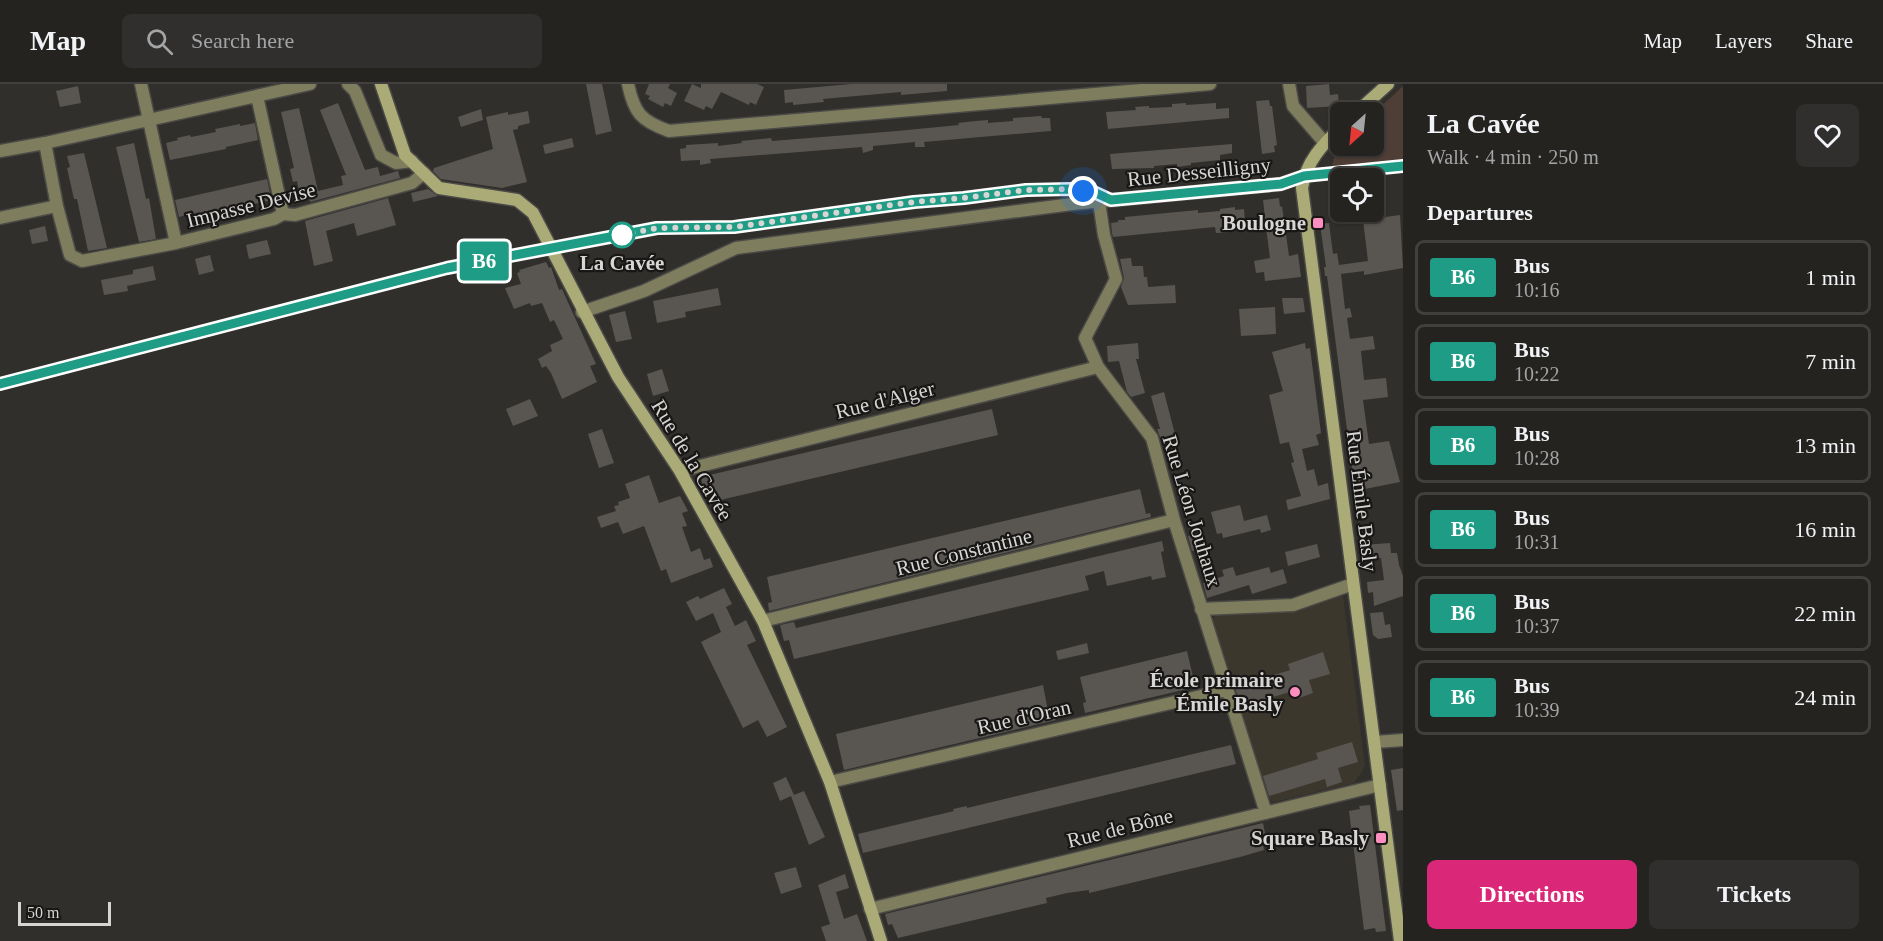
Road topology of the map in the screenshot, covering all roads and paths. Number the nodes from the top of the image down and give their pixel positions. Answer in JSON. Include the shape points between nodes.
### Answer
{"nodes":[{"id":1,"x":141,"y":84,"type":"edge"},
{"id":2,"x":310,"y":84,"type":"edge"},
{"id":3,"x":348,"y":84,"type":"edge"},
{"id":4,"x":381,"y":84,"type":"edge"},
{"id":5,"x":628,"y":84,"type":"edge"},
{"id":6,"x":1210,"y":84,"type":"edge"},
{"id":7,"x":1289,"y":84,"type":"edge"},
{"id":8,"x":1388,"y":84,"type":"edge"},
{"id":9,"x":1084,"y":89,"type":"edge"},
{"id":10,"x":257,"y":96,"type":"junction"},
{"id":11,"x":1368,"y":102,"type":"edge"},
{"id":12,"x":148,"y":119,"type":"junction"},
{"id":13,"x":1330,"y":138,"type":"edge"},
{"id":14,"x":45,"y":143,"type":"junction"},
{"id":15,"x":1325,"y":143,"type":"junction"},
{"id":16,"x":0,"y":151,"type":"edge"},
{"id":17,"x":412,"y":161,"type":"junction"},
{"id":18,"x":1403,"y":166,"type":"edge"},
{"id":19,"x":424,"y":173,"type":"junction"},
{"id":20,"x":1304,"y":176,"type":"junction"},
{"id":21,"x":1105,"y":201,"type":"junction"},
{"id":22,"x":57,"y":206,"type":"junction"},
{"id":23,"x":283,"y":214,"type":"junction"},
{"id":24,"x":0,"y":218,"type":"edge"},
{"id":25,"x":176,"y":243,"type":"junction"},
{"id":26,"x":550,"y":249,"type":"junction"},
{"id":27,"x":582,"y":312,"type":"junction"},
{"id":28,"x":1098,"y":367,"type":"junction"},
{"id":29,"x":0,"y":384,"type":"edge"},
{"id":30,"x":680,"y":471,"type":"junction"},
{"id":31,"x":1174,"y":520,"type":"junction"},
{"id":32,"x":1353,"y":584,"type":"junction"},
{"id":33,"x":1201,"y":609,"type":"junction"},
{"id":34,"x":763,"y":621,"type":"junction"},
{"id":35,"x":1227,"y":690,"type":"junction"},
{"id":36,"x":1403,"y":740,"type":"edge"},
{"id":37,"x":1375,"y":742,"type":"junction"},
{"id":38,"x":830,"y":782,"type":"junction"},
{"id":39,"x":1380,"y":785,"type":"junction"},
{"id":40,"x":1266,"y":813,"type":"junction"},
{"id":41,"x":1397,"y":882,"type":"edge"},
{"id":42,"x":870,"y":909,"type":"junction"},
{"id":43,"x":881,"y":941,"type":"edge"},
{"id":44,"x":1400,"y":941,"type":"edge"}],
"edges":[{"from":1,"to":12,"type":"street"},
{"from":2,"to":10,"type":"street"},
{"from":3,"to":17,"type":"street","via":[[381,155],[396,164]]},
{"from":4,"to":17,"type":"street","name":"Rue de la Cavée","via":[[405,155]]},
{"from":5,"to":9,"type":"street","via":[[632,104],[649,124],[669,131]]},
{"from":6,"to":9,"type":"street"},
{"from":7,"to":15,"type":"street","via":[[1293,106]]},
{"from":8,"to":11,"type":"street"},
{"from":10,"to":12,"type":"street"},
{"from":10,"to":23,"type":"street"},
{"from":12,"to":14,"type":"street"},
{"from":12,"to":25,"type":"street"},
{"from":13,"to":15,"type":"street","name":"Rue Émile Basly"},
{"from":14,"to":16,"type":"street"},
{"from":14,"to":22,"type":"street"},
{"from":15,"to":20,"type":"street","name":"Rue Émile Basly"},
{"from":17,"to":19,"type":"street","name":"Rue de la Cavée"},
{"from":18,"to":20,"type":"lane","name":"Rue Desseilligny"},
{"from":19,"to":23,"type":"street","name":"Impasse Devise","via":[[412,183],[295,215]]},
{"from":19,"to":26,"type":"street","name":"Rue de la Cavée","via":[[439,188],[517,200],[533,213]]},
{"from":20,"to":21,"type":"street","name":"Rue Desseilligny","via":[[1281,184]]},
{"from":20,"to":32,"type":"street","name":"Rue Émile Basly","via":[[1303,202]]},
{"from":21,"to":26,"type":"lane","via":[[1096,193],[1071,189],[1026,190],[734,227],[657,228]]},
{"from":21,"to":27,"type":"street","name":"Rue Desseilligny","via":[[736,248],[644,291]]},
{"from":21,"to":28,"type":"street","name":"Rue Léon Jouhaux","via":[[1104,235],[1116,279],[1085,338]]},
{"from":22,"to":24,"type":"street"},
{"from":22,"to":25,"type":"street","name":"Impasse Devise","via":[[70,255],[82,261]]},
{"from":23,"to":25,"type":"street","name":"Impasse Devise"},
{"from":26,"to":27,"type":"street","name":"Rue de la Cavée"},
{"from":26,"to":29,"type":"lane","via":[[447,268]]},
{"from":27,"to":30,"type":"street","name":"Rue de la Cavée","via":[[618,377]]},
{"from":28,"to":30,"type":"street","name":"Rue d'Alger"},
{"from":28,"to":31,"type":"street","name":"Rue Léon Jouhaux","via":[[1152,438]]},
{"from":30,"to":34,"type":"street","name":"Rue de la Cavée"},
{"from":31,"to":33,"type":"street","name":"Rue Léon Jouhaux"},
{"from":31,"to":34,"type":"street","name":"Rue Constantine"},
{"from":32,"to":33,"type":"street","via":[[1293,605]]},
{"from":32,"to":37,"type":"street","name":"Rue Émile Basly"},
{"from":33,"to":35,"type":"street","name":"Rue Léon Jouhaux"},
{"from":34,"to":38,"type":"street","name":"Rue de la Cavée"},
{"from":35,"to":38,"type":"street","name":"Rue d'Oran"},
{"from":35,"to":40,"type":"street","name":"Rue Léon Jouhaux"},
{"from":36,"to":37,"type":"street"},
{"from":37,"to":39,"type":"street","name":"Rue Émile Basly"},
{"from":38,"to":42,"type":"street","name":"Rue de la Cavée"},
{"from":39,"to":40,"type":"street","name":"Rue de Bône"},
{"from":39,"to":41,"type":"street","name":"Rue Émile Basly"},
{"from":40,"to":42,"type":"street","name":"Rue de Bône"},
{"from":41,"to":44,"type":"street","name":"Rue Émile Basly"},
{"from":42,"to":43,"type":"street","name":"Rue de la Cavée"}]}
